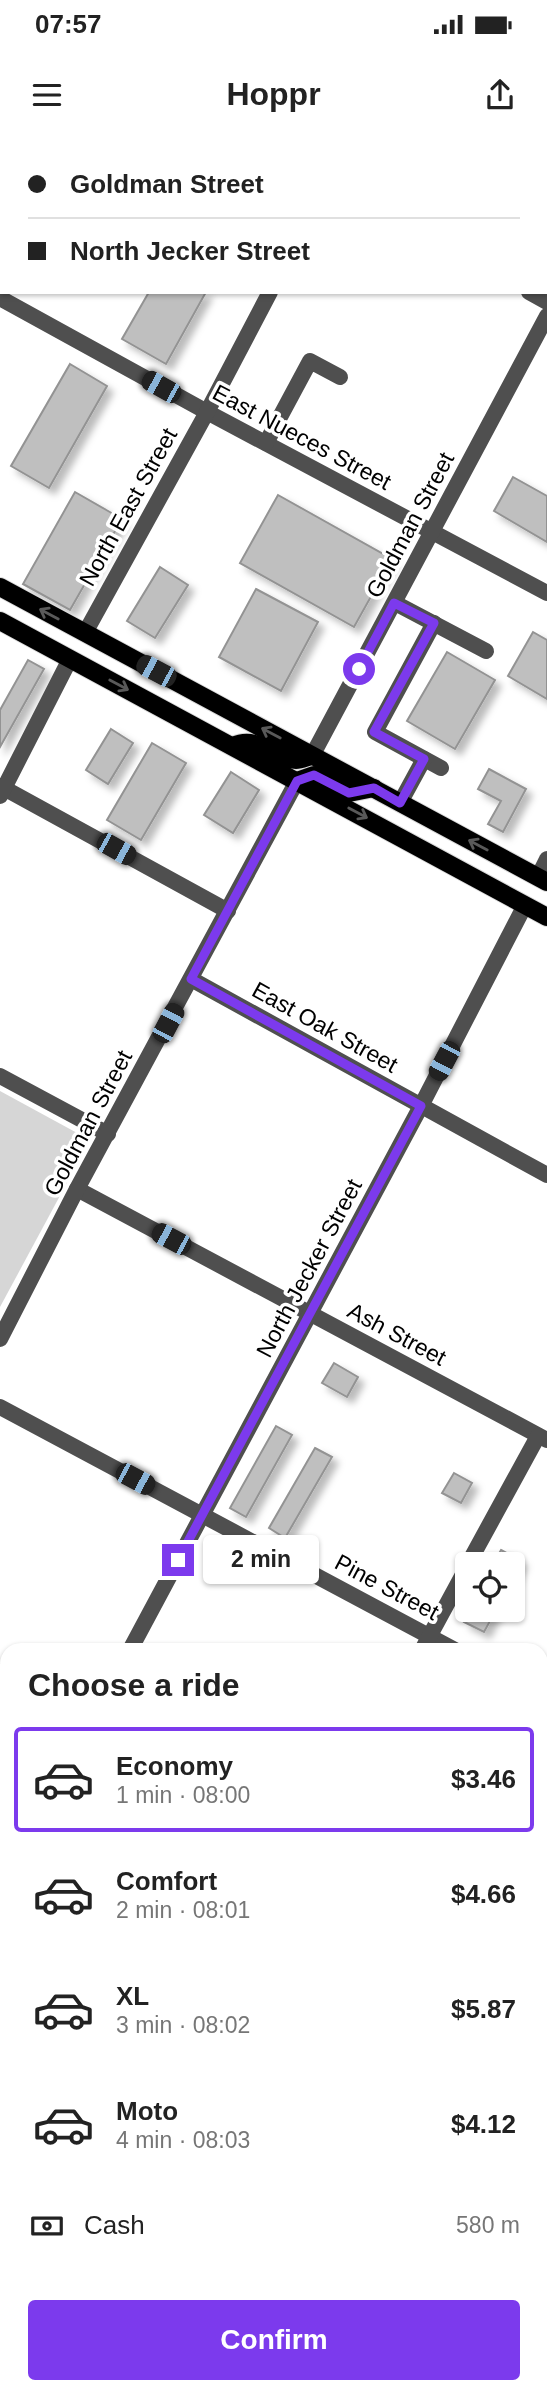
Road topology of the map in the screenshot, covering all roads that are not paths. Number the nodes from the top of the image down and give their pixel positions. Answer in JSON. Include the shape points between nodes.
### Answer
{"nodes":[{"id":1,"x":269,"y":294,"type":"edge"},
{"id":2,"x":0,"y":298,"type":"edge"},
{"id":3,"x":547,"y":316,"type":"edge"},
{"id":4,"x":340,"y":377,"type":"dead end"},
{"id":5,"x":207,"y":412,"type":"junction"},
{"id":6,"x":266,"y":443,"type":"junction"},
{"id":7,"x":433,"y":532,"type":"junction"},
{"id":8,"x":0,"y":587,"type":"edge"},
{"id":9,"x":547,"y":593,"type":"edge"},
{"id":10,"x":394,"y":603,"type":"junction"},
{"id":11,"x":0,"y":621,"type":"edge"},
{"id":12,"x":434,"y":623,"type":"junction"},
{"id":13,"x":85,"y":633,"type":"junction"},
{"id":14,"x":486,"y":651,"type":"dead end"},
{"id":15,"x":70,"y":659,"type":"junction"},
{"id":16,"x":233,"y":746,"type":"junction"},
{"id":17,"x":312,"y":756,"type":"junction"},
{"id":18,"x":424,"y":759,"type":"junction"},
{"id":19,"x":441,"y":768,"type":"dead end"},
{"id":20,"x":297,"y":781,"type":"junction"},
{"id":21,"x":374,"y":788,"type":"junction"},
{"id":22,"x":1,"y":790,"type":"edge"},
{"id":23,"x":400,"y":803,"type":"junction"},
{"id":24,"x":547,"y":859,"type":"edge"},
{"id":25,"x":542,"y":880,"type":"edge"},
{"id":26,"x":525,"y":905,"type":"junction"},
{"id":27,"x":228,"y":911,"type":"junction"},
{"id":28,"x":547,"y":917,"type":"edge"},
{"id":29,"x":191,"y":979,"type":"junction"},
{"id":30,"x":0,"y":1076,"type":"edge"},
{"id":31,"x":421,"y":1106,"type":"junction"},
{"id":32,"x":108,"y":1134,"type":"junction"},
{"id":33,"x":547,"y":1175,"type":"edge"},
{"id":34,"x":77,"y":1189,"type":"junction"},
{"id":35,"x":310,"y":1313,"type":"junction"},
{"id":36,"x":0,"y":1339,"type":"edge"},
{"id":37,"x":0,"y":1406,"type":"edge"},
{"id":38,"x":543,"y":1438,"type":"edge"},
{"id":39,"x":202,"y":1515,"type":"junction"},
{"id":40,"x":476,"y":1552,"type":"edge"},
{"id":41,"x":455,"y":1590,"type":"edge"},
{"id":42,"x":134,"y":1643,"type":"edge"},
{"id":43,"x":426,"y":1643,"type":"edge"}],
"edges":[{"from":1,"to":5,"type":"street","name":"North East Street"},
{"from":2,"to":5,"type":"street","name":"East Nueces Street"},
{"from":3,"to":7,"type":"street","name":"Goldman Street"},
{"from":4,"to":6,"type":"street","via":[[310,361]]},
{"from":5,"to":6,"type":"street","name":"East Nueces Street"},
{"from":5,"to":13,"type":"street","name":"North East Street"},
{"from":6,"to":7,"type":"street","name":"East Nueces Street"},
{"from":7,"to":9,"type":"street","name":"East Nueces Street"},
{"from":7,"to":10,"type":"street","name":"Goldman Street"},
{"from":13,"to":8,"type":"main road","one_way":true},
{"from":10,"to":12,"type":"street"},
{"from":10,"to":17,"type":"street","name":"Goldman Street"},
{"from":11,"to":15,"type":"main road"},
{"from":12,"to":14,"type":"street"},
{"from":12,"to":18,"type":"street","via":[[374,732]]},
{"from":17,"to":13,"type":"main road","one_way":true},
{"from":15,"to":16,"type":"main road","one_way":true},
{"from":15,"to":22,"type":"street"},
{"from":16,"to":17,"type":"main road","via":[[253,743],[298,761]]},
{"from":16,"to":20,"type":"main road"},
{"from":17,"to":21,"type":"main road"},
{"from":18,"to":19,"type":"street"},
{"from":18,"to":23,"type":"street"},
{"from":20,"to":21,"type":"main road","via":[[314,775],[349,793]]},
{"from":20,"to":26,"type":"main road","one_way":true},
{"from":20,"to":27,"type":"street","name":"Goldman Street"},
{"from":21,"to":23,"type":"main road"},
{"from":22,"to":27,"type":"street"},
{"from":25,"to":23,"type":"main road","one_way":true},
{"from":24,"to":25,"type":"street"},
{"from":26,"to":28,"type":"main road"},
{"from":26,"to":31,"type":"street","name":"North Jecker Street"},
{"from":27,"to":29,"type":"street","name":"Goldman Street"},
{"from":29,"to":31,"type":"street","name":"East Oak Street"},
{"from":29,"to":32,"type":"street","name":"Goldman Street"},
{"from":30,"to":32,"type":"street"},
{"from":31,"to":33,"type":"street","name":"East Oak Street"},
{"from":31,"to":35,"type":"street","name":"North Jecker Street"},
{"from":32,"to":34,"type":"street","name":"Goldman Street"},
{"from":34,"to":35,"type":"street","name":"Ash Street"},
{"from":34,"to":36,"type":"street","name":"Goldman Street"},
{"from":35,"to":38,"type":"street","name":"Ash Street"},
{"from":35,"to":39,"type":"street","name":"North Jecker Street"},
{"from":37,"to":39,"type":"street","name":"Pine Street"},
{"from":38,"to":40,"type":"street"},
{"from":39,"to":42,"type":"street","name":"North Jecker Street"},
{"from":39,"to":43,"type":"street","name":"Pine Street"},
{"from":41,"to":43,"type":"street"}]}
